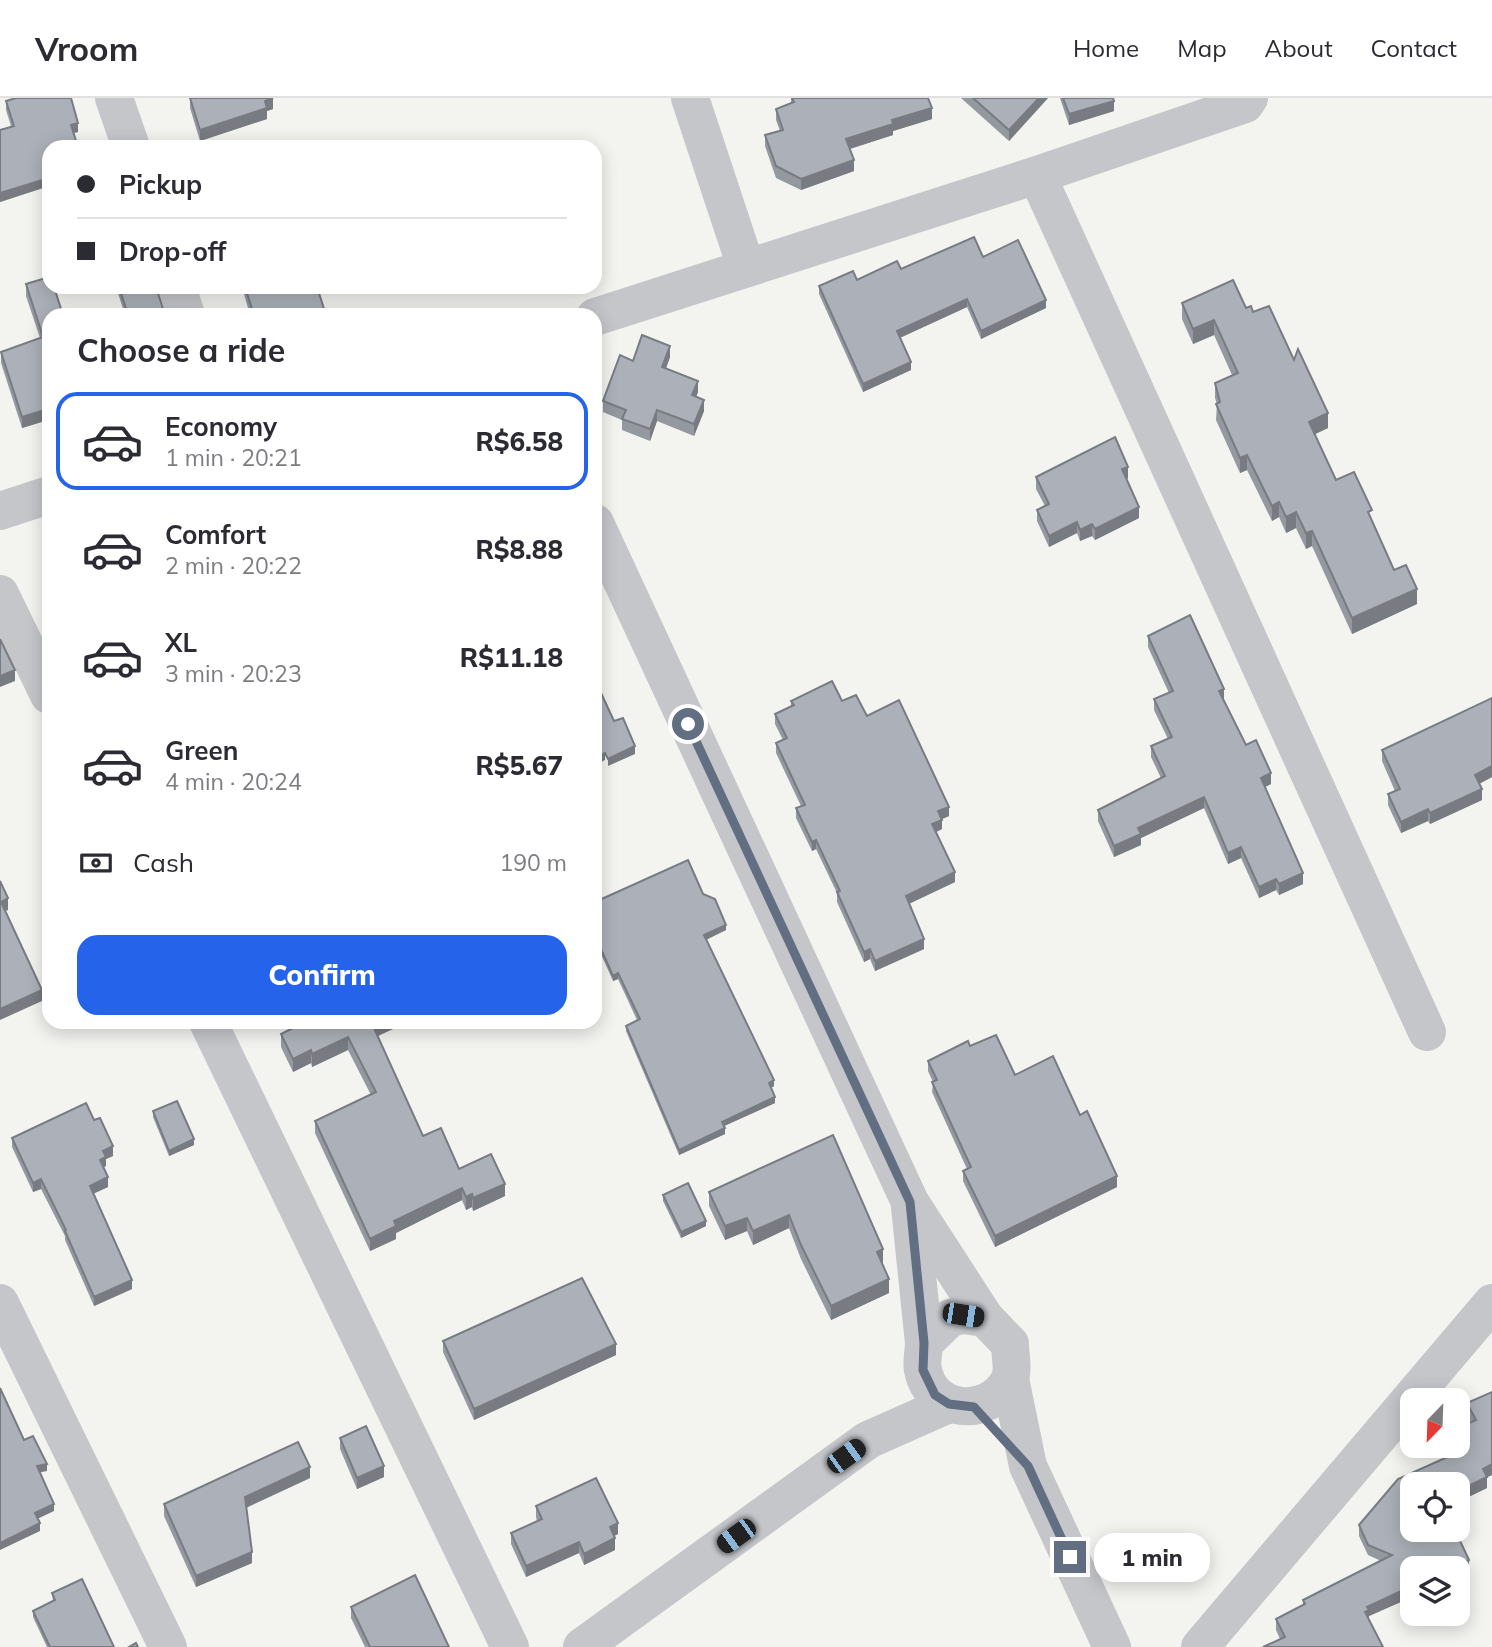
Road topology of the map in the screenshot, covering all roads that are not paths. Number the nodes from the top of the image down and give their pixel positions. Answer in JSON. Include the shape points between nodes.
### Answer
{"nodes":[{"id":1,"x":114,"y":98,"type":"edge"},
{"id":2,"x":690,"y":98,"type":"edge"},
{"id":3,"x":1249,"y":98,"type":"edge"},
{"id":4,"x":129,"y":140,"type":"edge"},
{"id":5,"x":1037,"y":175,"type":"junction"},
{"id":6,"x":746,"y":267,"type":"junction"},
{"id":7,"x":602,"y":315,"type":"edge"},
{"id":8,"x":42,"y":497,"type":"edge"},
{"id":9,"x":0,"y":512,"type":"edge"},
{"id":10,"x":602,"y":538,"type":"edge"},
{"id":11,"x":0,"y":594,"type":"edge"},
{"id":12,"x":42,"y":681,"type":"edge"},
{"id":13,"x":211,"y":1029,"type":"edge"},
{"id":14,"x":1427,"y":1032,"type":"dead end"},
{"id":15,"x":910,"y":1202,"type":"junction"},
{"id":16,"x":0,"y":1303,"type":"edge"},
{"id":17,"x":1492,"y":1303,"type":"edge"},
{"id":18,"x":985,"y":1318,"type":"junction"},
{"id":19,"x":923,"y":1357,"type":"junction"},
{"id":20,"x":1010,"y":1380,"type":"junction"},
{"id":21,"x":962,"y":1405,"type":"junction"},
{"id":22,"x":868,"y":1440,"type":"junction"},
{"id":23,"x":1028,"y":1466,"type":"junction"},
{"id":24,"x":168,"y":1647,"type":"edge"},
{"id":25,"x":510,"y":1647,"type":"edge"},
{"id":26,"x":582,"y":1647,"type":"edge"},
{"id":27,"x":1112,"y":1647,"type":"edge"},
{"id":28,"x":1200,"y":1647,"type":"edge"}],
"edges":[{"from":1,"to":4,"type":"street"},
{"from":2,"to":6,"type":"street"},
{"from":3,"to":5,"type":"street","via":[[1245,104]]},
{"from":5,"to":6,"type":"street"},
{"from":5,"to":14,"type":"street"},
{"from":6,"to":7,"type":"street"},
{"from":8,"to":9,"type":"street"},
{"from":10,"to":15,"type":"street"},
{"from":11,"to":12,"type":"street"},
{"from":13,"to":25,"type":"street"},
{"from":15,"to":18,"type":"street"},
{"from":15,"to":19,"type":"street"},
{"from":16,"to":24,"type":"street"},
{"from":17,"to":28,"type":"street"},
{"from":18,"to":19,"type":"street","via":[[950,1318]]},
{"from":18,"to":20,"type":"street","via":[[1010,1344]]},
{"from":19,"to":21,"type":"street","via":[[935,1395]]},
{"from":19,"to":22,"type":"street"},
{"from":20,"to":21,"type":"street","via":[[993,1401]]},
{"from":20,"to":23,"type":"street"},
{"from":21,"to":22,"type":"street"},
{"from":21,"to":23,"type":"street"},
{"from":22,"to":26,"type":"street"},
{"from":23,"to":27,"type":"street"}]}
